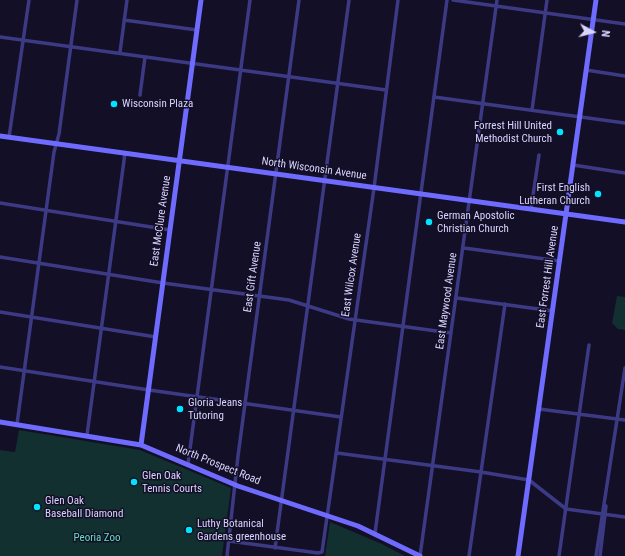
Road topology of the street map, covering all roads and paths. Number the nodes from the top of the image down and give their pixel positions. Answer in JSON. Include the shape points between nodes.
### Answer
{"nodes":[{"id":1,"x":29,"y":0,"type":"edge"},
{"id":2,"x":77,"y":0,"type":"edge"},
{"id":3,"x":127,"y":0,"type":"edge"},
{"id":4,"x":202,"y":0,"type":"edge"},
{"id":5,"x":250,"y":0,"type":"edge"},
{"id":6,"x":299,"y":0,"type":"edge"},
{"id":7,"x":349,"y":0,"type":"edge"},
{"id":8,"x":398,"y":0,"type":"edge"},
{"id":9,"x":447,"y":0,"type":"edge"},
{"id":10,"x":453,"y":0,"type":"edge"},
{"id":11,"x":497,"y":0,"type":"edge"},
{"id":12,"x":547,"y":0,"type":"edge"},
{"id":13,"x":596,"y":0,"type":"edge"},
{"id":14,"x":497,"y":6,"type":"junction"},
{"id":15,"x":545,"y":13,"type":"junction"},
{"id":16,"x":124,"y":20,"type":"junction"},
{"id":17,"x":593,"y":20,"type":"junction"},
{"id":18,"x":625,"y":24,"type":"edge"},
{"id":19,"x":197,"y":30,"type":"junction"},
{"id":20,"x":0,"y":37,"type":"edge"},
{"id":21,"x":23,"y":41,"type":"junction"},
{"id":22,"x":71,"y":48,"type":"junction"},
{"id":23,"x":120,"y":52,"type":"junction"},
{"id":24,"x":145,"y":57,"type":"junction"},
{"id":25,"x":192,"y":64,"type":"junction"},
{"id":26,"x":241,"y":70,"type":"junction"},
{"id":27,"x":586,"y":70,"type":"junction"},
{"id":28,"x":625,"y":76,"type":"edge"},
{"id":29,"x":290,"y":77,"type":"junction"},
{"id":30,"x":338,"y":83,"type":"junction"},
{"id":31,"x":386,"y":90,"type":"junction"},
{"id":32,"x":140,"y":95,"type":"dead end"},
{"id":33,"x":434,"y":97,"type":"junction"},
{"id":34,"x":483,"y":103,"type":"junction"},
{"id":35,"x":532,"y":110,"type":"junction"},
{"id":36,"x":579,"y":117,"type":"junction"},
{"id":37,"x":625,"y":123,"type":"edge"},
{"id":38,"x":0,"y":136,"type":"edge"},
{"id":39,"x":10,"y":137,"type":"junction"},
{"id":40,"x":56,"y":144,"type":"junction"},
{"id":41,"x":125,"y":153,"type":"junction"},
{"id":42,"x":539,"y":155,"type":"dead end"},
{"id":43,"x":180,"y":161,"type":"junction"},
{"id":44,"x":573,"y":165,"type":"junction"},
{"id":45,"x":228,"y":167,"type":"junction"},
{"id":46,"x":625,"y":172,"type":"edge"},
{"id":47,"x":276,"y":174,"type":"junction"},
{"id":48,"x":325,"y":181,"type":"junction"},
{"id":49,"x":374,"y":188,"type":"junction"},
{"id":50,"x":421,"y":194,"type":"junction"},
{"id":51,"x":470,"y":201,"type":"junction"},
{"id":52,"x":0,"y":203,"type":"edge"},
{"id":53,"x":531,"y":209,"type":"junction"},
{"id":54,"x":46,"y":210,"type":"junction"},
{"id":55,"x":567,"y":214,"type":"junction"},
{"id":56,"x":116,"y":221,"type":"junction"},
{"id":57,"x":625,"y":222,"type":"edge"},
{"id":58,"x":170,"y":230,"type":"junction"},
{"id":59,"x":464,"y":248,"type":"junction"},
{"id":60,"x":0,"y":257,"type":"edge"},
{"id":61,"x":560,"y":261,"type":"junction"},
{"id":62,"x":39,"y":264,"type":"junction"},
{"id":63,"x":109,"y":274,"type":"junction"},
{"id":64,"x":163,"y":283,"type":"junction"},
{"id":65,"x":211,"y":290,"type":"junction"},
{"id":66,"x":260,"y":297,"type":"junction"},
{"id":67,"x":457,"y":298,"type":"junction"},
{"id":68,"x":505,"y":304,"type":"junction"},
{"id":69,"x":308,"y":307,"type":"junction"},
{"id":70,"x":553,"y":311,"type":"junction"},
{"id":71,"x":0,"y":312,"type":"edge"},
{"id":72,"x":31,"y":317,"type":"junction"},
{"id":73,"x":355,"y":320,"type":"junction"},
{"id":74,"x":404,"y":326,"type":"junction"},
{"id":75,"x":102,"y":328,"type":"junction"},
{"id":76,"x":452,"y":333,"type":"junction"},
{"id":77,"x":156,"y":337,"type":"junction"},
{"id":78,"x":589,"y":345,"type":"dead end"},
{"id":79,"x":0,"y":367,"type":"edge"},
{"id":80,"x":625,"y":368,"type":"edge"},
{"id":81,"x":24,"y":371,"type":"junction"},
{"id":82,"x":95,"y":382,"type":"junction"},
{"id":83,"x":149,"y":390,"type":"junction"},
{"id":84,"x":197,"y":397,"type":"junction"},
{"id":85,"x":245,"y":404,"type":"junction"},
{"id":86,"x":539,"y":408,"type":"junction"},
{"id":87,"x":293,"y":411,"type":"junction"},
{"id":88,"x":579,"y":414,"type":"junction"},
{"id":89,"x":341,"y":417,"type":"junction"},
{"id":90,"x":618,"y":419,"type":"junction"},
{"id":91,"x":625,"y":420,"type":"edge"},
{"id":92,"x":0,"y":422,"type":"edge"},
{"id":93,"x":16,"y":424,"type":"junction"},
{"id":94,"x":87,"y":435,"type":"junction"},
{"id":95,"x":141,"y":445,"type":"junction"},
{"id":96,"x":337,"y":453,"type":"junction"},
{"id":97,"x":385,"y":459,"type":"junction"},
{"id":98,"x":188,"y":464,"type":"junction"},
{"id":99,"x":433,"y":465,"type":"junction"},
{"id":100,"x":481,"y":472,"type":"junction"},
{"id":101,"x":529,"y":480,"type":"junction"},
{"id":102,"x":235,"y":484,"type":"junction"},
{"id":103,"x":281,"y":500,"type":"junction"},
{"id":104,"x":566,"y":509,"type":"junction"},
{"id":105,"x":604,"y":514,"type":"junction"},
{"id":106,"x":327,"y":515,"type":"junction"},
{"id":107,"x":625,"y":517,"type":"edge"},
{"id":108,"x":375,"y":533,"type":"junction"},
{"id":109,"x":229,"y":541,"type":"junction"},
{"id":110,"x":275,"y":548,"type":"junction"},
{"id":111,"x":227,"y":556,"type":"edge"},
{"id":112,"x":420,"y":556,"type":"edge"},
{"id":113,"x":469,"y":556,"type":"edge"},
{"id":114,"x":518,"y":556,"type":"edge"},
{"id":115,"x":559,"y":556,"type":"edge"},
{"id":116,"x":596,"y":556,"type":"edge"},
{"id":117,"x":600,"y":556,"type":"edge"}],
"edges":[{"from":1,"to":21,"type":"street"},
{"from":2,"to":22,"type":"street"},
{"from":3,"to":16,"type":"street"},
{"from":4,"to":19,"type":"street","name":"East McClure Avenue"},
{"from":5,"to":26,"type":"street"},
{"from":6,"to":29,"type":"street","name":"East Gift Avenue"},
{"from":7,"to":30,"type":"street"},
{"from":8,"to":31,"type":"street","name":"East Wilcox Avenue"},
{"from":9,"to":33,"type":"street"},
{"from":10,"to":14,"type":"street"},
{"from":11,"to":14,"type":"street","name":"East Maywood Avenue"},
{"from":12,"to":15,"type":"street"},
{"from":13,"to":17,"type":"street","name":"East Forrest Hill Avenue"},
{"from":14,"to":15,"type":"street"},
{"from":14,"to":34,"type":"street","name":"East Maywood Avenue"},
{"from":15,"to":17,"type":"street"},
{"from":15,"to":35,"type":"street"},
{"from":16,"to":19,"type":"street"},
{"from":16,"to":23,"type":"street"},
{"from":17,"to":18,"type":"street"},
{"from":17,"to":27,"type":"street","name":"East Forrest Hill Avenue"},
{"from":19,"to":25,"type":"street","name":"East McClure Avenue"},
{"from":20,"to":21,"type":"street"},
{"from":21,"to":22,"type":"street"},
{"from":21,"to":39,"type":"street"},
{"from":22,"to":23,"type":"street"},
{"from":22,"to":40,"type":"street"},
{"from":23,"to":24,"type":"street"},
{"from":24,"to":25,"type":"street"},
{"from":24,"to":32,"type":"street"},
{"from":25,"to":26,"type":"street"},
{"from":25,"to":43,"type":"street","name":"East McClure Avenue"},
{"from":26,"to":29,"type":"street"},
{"from":26,"to":45,"type":"street"},
{"from":27,"to":28,"type":"street"},
{"from":27,"to":36,"type":"street","name":"East Forrest Hill Avenue"},
{"from":29,"to":30,"type":"street"},
{"from":29,"to":47,"type":"street","name":"East Gift Avenue"},
{"from":30,"to":31,"type":"street"},
{"from":30,"to":48,"type":"street"},
{"from":31,"to":49,"type":"street","name":"East Wilcox Avenue"},
{"from":33,"to":34,"type":"street"},
{"from":33,"to":50,"type":"street"},
{"from":34,"to":35,"type":"street"},
{"from":34,"to":51,"type":"street","name":"East Maywood Avenue"},
{"from":35,"to":36,"type":"street"},
{"from":36,"to":37,"type":"street"},
{"from":36,"to":44,"type":"street","name":"East Forrest Hill Avenue"},
{"from":38,"to":39,"type":"street","name":"North Wisconsin Avenue"},
{"from":39,"to":40,"type":"street","name":"North Wisconsin Avenue"},
{"from":40,"to":41,"type":"street","name":"North Wisconsin Avenue"},
{"from":40,"to":54,"type":"street"},
{"from":41,"to":43,"type":"street","name":"North Wisconsin Avenue"},
{"from":41,"to":56,"type":"street"},
{"from":42,"to":53,"type":"street"},
{"from":43,"to":45,"type":"street","name":"North Wisconsin Avenue"},
{"from":43,"to":58,"type":"street","name":"East McClure Avenue"},
{"from":44,"to":46,"type":"street"},
{"from":44,"to":55,"type":"street","name":"East Forrest Hill Avenue"},
{"from":45,"to":47,"type":"street","name":"North Wisconsin Avenue"},
{"from":45,"to":65,"type":"street"},
{"from":47,"to":48,"type":"street","name":"North Wisconsin Avenue"},
{"from":47,"to":66,"type":"street","name":"East Gift Avenue"},
{"from":48,"to":49,"type":"street","name":"North Wisconsin Avenue"},
{"from":48,"to":69,"type":"street"},
{"from":49,"to":50,"type":"street","name":"North Wisconsin Avenue"},
{"from":49,"to":73,"type":"street","name":"East Wilcox Avenue"},
{"from":50,"to":51,"type":"street","name":"North Wisconsin Avenue"},
{"from":50,"to":74,"type":"street"},
{"from":51,"to":53,"type":"street","name":"North Wisconsin Avenue"},
{"from":51,"to":59,"type":"street","name":"East Maywood Avenue"},
{"from":52,"to":54,"type":"street"},
{"from":53,"to":55,"type":"street","name":"North Wisconsin Avenue"},
{"from":54,"to":56,"type":"street"},
{"from":54,"to":62,"type":"street"},
{"from":55,"to":57,"type":"street","name":"North Wisconsin Avenue"},
{"from":55,"to":61,"type":"street","name":"East Forrest Hill Avenue"},
{"from":56,"to":58,"type":"street"},
{"from":56,"to":63,"type":"street"},
{"from":58,"to":64,"type":"street","name":"East McClure Avenue"},
{"from":59,"to":61,"type":"street"},
{"from":59,"to":67,"type":"street","name":"East Maywood Avenue"},
{"from":60,"to":62,"type":"street"},
{"from":61,"to":70,"type":"street","name":"East Forrest Hill Avenue"},
{"from":62,"to":63,"type":"street"},
{"from":62,"to":72,"type":"street"},
{"from":63,"to":64,"type":"street"},
{"from":63,"to":75,"type":"street"},
{"from":64,"to":65,"type":"street"},
{"from":64,"to":77,"type":"street","name":"East McClure Avenue"},
{"from":65,"to":66,"type":"street"},
{"from":65,"to":84,"type":"street"},
{"from":66,"to":69,"type":"street","via":[[294,302]]},
{"from":66,"to":85,"type":"street","name":"East Gift Avenue"},
{"from":67,"to":68,"type":"street"},
{"from":67,"to":76,"type":"street","name":"East Maywood Avenue"},
{"from":68,"to":70,"type":"street"},
{"from":68,"to":100,"type":"street"},
{"from":69,"to":73,"type":"street"},
{"from":69,"to":87,"type":"street"},
{"from":70,"to":86,"type":"street","name":"East Forrest Hill Avenue"},
{"from":71,"to":72,"type":"street"},
{"from":72,"to":75,"type":"street"},
{"from":72,"to":81,"type":"street"},
{"from":73,"to":74,"type":"street"},
{"from":73,"to":89,"type":"street","name":"East Wilcox Avenue"},
{"from":74,"to":76,"type":"street"},
{"from":74,"to":97,"type":"street"},
{"from":75,"to":77,"type":"street"},
{"from":75,"to":82,"type":"street"},
{"from":76,"to":99,"type":"street","name":"East Maywood Avenue"},
{"from":77,"to":83,"type":"street","name":"East McClure Avenue"},
{"from":78,"to":88,"type":"street"},
{"from":79,"to":81,"type":"street"},
{"from":80,"to":90,"type":"street"},
{"from":81,"to":82,"type":"street"},
{"from":81,"to":93,"type":"street"},
{"from":82,"to":83,"type":"street"},
{"from":82,"to":94,"type":"street"},
{"from":83,"to":84,"type":"street"},
{"from":83,"to":95,"type":"street","name":"East McClure Avenue"},
{"from":84,"to":85,"type":"street"},
{"from":84,"to":98,"type":"street"},
{"from":85,"to":87,"type":"street"},
{"from":85,"to":102,"type":"street","name":"East Gift Avenue"},
{"from":86,"to":88,"type":"street"},
{"from":86,"to":101,"type":"street","name":"East Forrest Hill Avenue"},
{"from":87,"to":89,"type":"street"},
{"from":87,"to":103,"type":"street"},
{"from":88,"to":90,"type":"street"},
{"from":88,"to":104,"type":"street"},
{"from":89,"to":96,"type":"street","name":"East Wilcox Avenue"},
{"from":90,"to":91,"type":"street"},
{"from":90,"to":105,"type":"street"},
{"from":92,"to":93,"type":"street","name":"North Prospect Road"},
{"from":93,"to":94,"type":"street","name":"North Prospect Road"},
{"from":94,"to":95,"type":"street","name":"North Prospect Road"},
{"from":95,"to":98,"type":"street","name":"North Prospect Road"},
{"from":96,"to":97,"type":"street"},
{"from":96,"to":106,"type":"street","name":"East Wilcox Avenue"},
{"from":97,"to":99,"type":"street"},
{"from":97,"to":108,"type":"street"},
{"from":98,"to":102,"type":"street","name":"North Prospect Road"},
{"from":99,"to":100,"type":"street"},
{"from":99,"to":112,"type":"street","name":"East Maywood Avenue"},
{"from":100,"to":101,"type":"street"},
{"from":100,"to":113,"type":"street"},
{"from":101,"to":104,"type":"street"},
{"from":101,"to":114,"type":"street","name":"East Forrest Hill Avenue"},
{"from":102,"to":103,"type":"street","name":"North Prospect Road"},
{"from":102,"to":109,"type":"street","name":"East Gift Avenue"},
{"from":103,"to":106,"type":"street","name":"North Prospect Road"},
{"from":103,"to":110,"type":"street"},
{"from":104,"to":105,"type":"street"},
{"from":104,"to":115,"type":"street"},
{"from":105,"to":107,"type":"street"},
{"from":105,"to":116,"type":"street"},
{"from":105,"to":117,"type":"street"},
{"from":106,"to":108,"type":"street","name":"North Prospect Road"},
{"from":106,"to":110,"type":"street","name":"East Wilcox Avenue","via":[[321,553]]},
{"from":108,"to":112,"type":"street","name":"North Prospect Road"},
{"from":109,"to":110,"type":"street"},
{"from":109,"to":111,"type":"street","name":"East Gift Avenue"}]}
